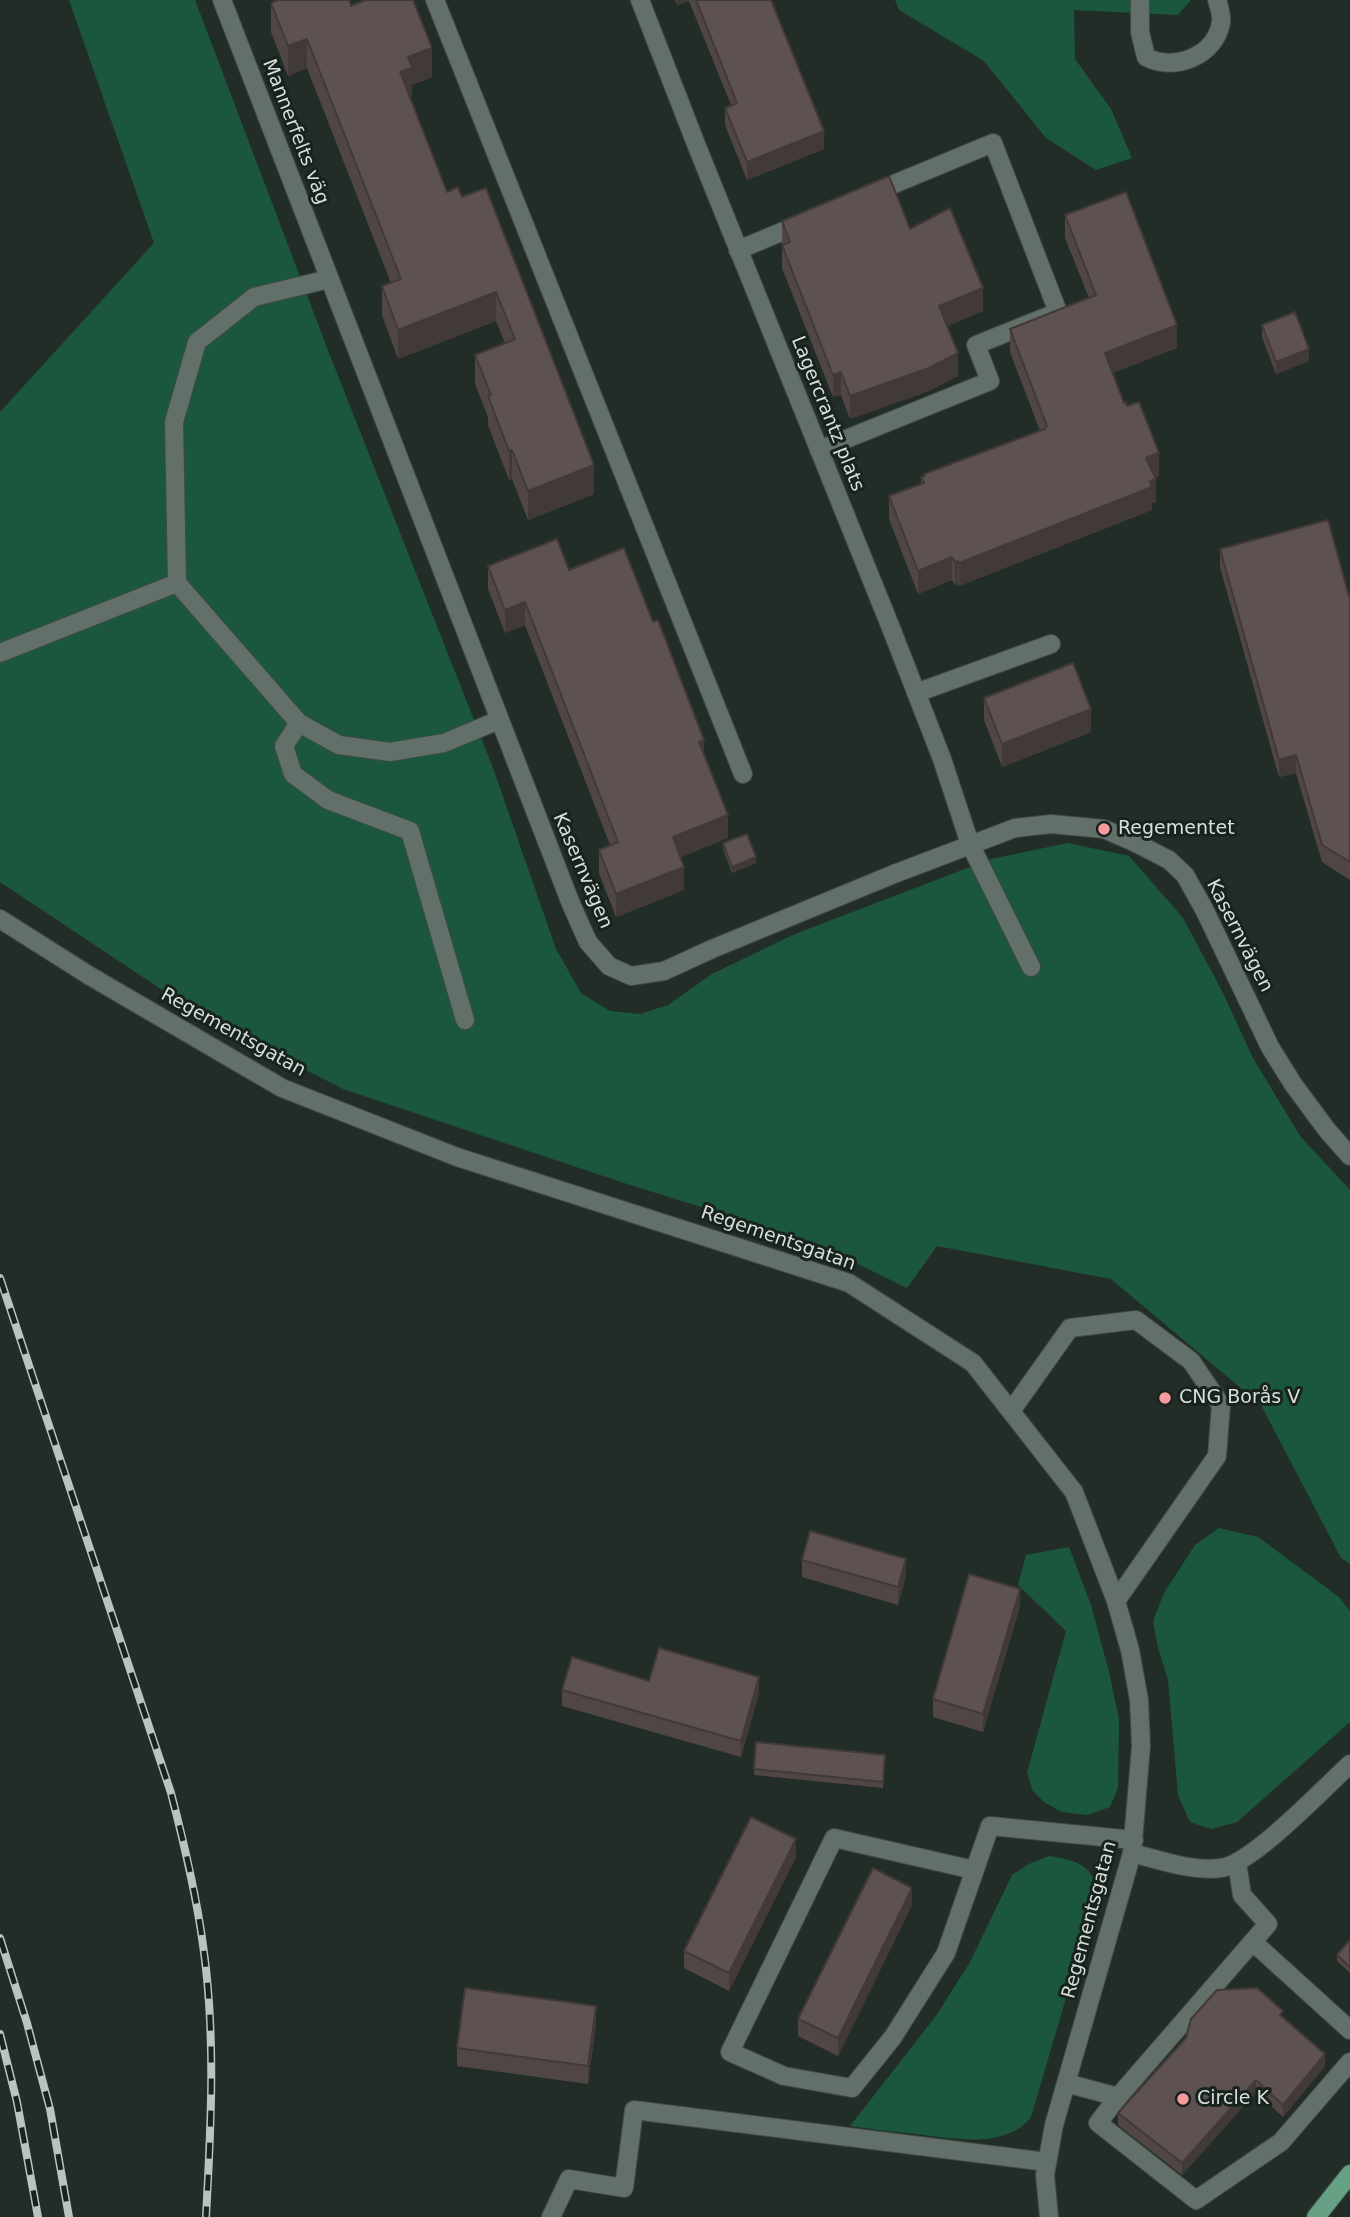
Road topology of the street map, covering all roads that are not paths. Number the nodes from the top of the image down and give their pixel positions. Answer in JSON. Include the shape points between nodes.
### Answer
{"nodes":[{"id":1,"x":222,"y":0,"type":"edge"},
{"id":2,"x":435,"y":0,"type":"edge"},
{"id":3,"x":640,"y":0,"type":"edge"},
{"id":4,"x":1140,"y":0,"type":"edge"},
{"id":5,"x":1217,"y":0,"type":"edge"},
{"id":6,"x":853,"y":202,"type":"edge"},
{"id":7,"x":815,"y":218,"type":"edge"},
{"id":8,"x":738,"y":250,"type":"junction"},
{"id":9,"x":329,"y":279,"type":"junction"},
{"id":10,"x":819,"y":450,"type":"junction"},
{"id":11,"x":177,"y":583,"type":"junction"},
{"id":12,"x":1051,"y":644,"type":"dead end"},
{"id":13,"x":0,"y":653,"type":"edge"},
{"id":14,"x":916,"y":693,"type":"junction"},
{"id":15,"x":499,"y":720,"type":"junction"},
{"id":16,"x":299,"y":723,"type":"junction"},
{"id":17,"x":743,"y":775,"type":"dead end"},
{"id":18,"x":970,"y":844,"type":"junction"},
{"id":19,"x":0,"y":919,"type":"edge"},
{"id":20,"x":1031,"y":967,"type":"dead end"},
{"id":21,"x":465,"y":1020,"type":"dead end"},
{"id":22,"x":1350,"y":1156,"type":"edge"},
{"id":23,"x":1011,"y":1411,"type":"junction"},
{"id":24,"x":1116,"y":1601,"type":"junction"},
{"id":25,"x":1350,"y":1764,"type":"edge"},
{"id":26,"x":1133,"y":1846,"type":"junction"},
{"id":27,"x":1237,"y":1862,"type":"junction"},
{"id":28,"x":974,"y":1870,"type":"junction"},
{"id":29,"x":1253,"y":1942,"type":"junction"},
{"id":30,"x":1350,"y":2030,"type":"edge"},
{"id":31,"x":1350,"y":2062,"type":"edge"},
{"id":32,"x":1066,"y":2083,"type":"junction"},
{"id":33,"x":1118,"y":2096,"type":"junction"},
{"id":34,"x":1047,"y":2162,"type":"junction"},
{"id":35,"x":1350,"y":2174,"type":"edge"},
{"id":36,"x":551,"y":2217,"type":"edge"},
{"id":37,"x":1049,"y":2217,"type":"edge"},
{"id":38,"x":1316,"y":2217,"type":"edge"}],
"edges":[{"from":1,"to":9,"type":"street","name":"Mannerfelts väg"},
{"from":2,"to":17,"type":"street"},
{"from":3,"to":8,"type":"street","name":"Lagercrantz plats"},
{"from":4,"to":5,"type":"street","via":[[1146,57],[1158,63],[1186,61],[1205,52],[1222,20]]},
{"from":6,"to":10,"type":"street","via":[[993,143],[1058,312],[976,345],[990,381]]},
{"from":7,"to":8,"type":"street"},
{"from":8,"to":10,"type":"street","name":"Lagercrantz plats"},
{"from":9,"to":11,"type":"street","via":[[254,297],[197,342],[174,422]]},
{"from":9,"to":15,"type":"street","name":"Mannerfelts väg"},
{"from":10,"to":14,"type":"street","name":"Lagercrantz plats"},
{"from":11,"to":13,"type":"street"},
{"from":11,"to":16,"type":"street"},
{"from":12,"to":14,"type":"street"},
{"from":14,"to":18,"type":"street","name":"Lagercrantz plats"},
{"from":15,"to":16,"type":"street","via":[[444,743],[390,752],[340,745]]},
{"from":15,"to":18,"type":"street","name":"Kasernvägen","via":[[588,942],[609,966],[631,976],[664,971]]},
{"from":16,"to":21,"type":"street","via":[[284,747],[293,774],[328,800],[410,831]]},
{"from":18,"to":20,"type":"street","name":"Lagercrantz plats"},
{"from":18,"to":22,"type":"street","name":"Kasernvägen","via":[[1014,828],[1079,825],[1104,829],[1169,859],[1185,875],[1204,909],[1270,1047]]},
{"from":19,"to":23,"type":"street","name":"Regementsgatan","via":[[282,1088],[457,1157],[849,1283],[973,1363]]},
{"from":23,"to":24,"type":"street","name":"Regementsgatan","via":[[1074,1492]]},
{"from":23,"to":24,"type":"street","via":[[1070,1328],[1136,1320],[1191,1361],[1221,1405],[1217,1456]]},
{"from":24,"to":26,"type":"street","name":"Regementsgatan","via":[[1139,1700],[1141,1746]]},
{"from":25,"to":27,"type":"street","via":[[1255,1852]]},
{"from":26,"to":27,"type":"street","via":[[1197,1868],[1223,1868]]},
{"from":26,"to":28,"type":"street","via":[[990,1825]]},
{"from":26,"to":32,"type":"street","name":"Regementsgatan"},
{"from":27,"to":29,"type":"street","via":[[1242,1895],[1268,1924]]},
{"from":28,"to":28,"type":"street","via":[[946,1953],[893,2037],[852,2088],[783,2076],[730,2052],[834,1838]]},
{"from":29,"to":30,"type":"street"},
{"from":29,"to":33,"type":"street"},
{"from":31,"to":33,"type":"street","via":[[1281,2142],[1196,2200],[1098,2123]]},
{"from":32,"to":33,"type":"street"},
{"from":32,"to":34,"type":"street","name":"Regementsgatan"},
{"from":34,"to":36,"type":"street","via":[[634,2110],[624,2188],[569,2179]]},
{"from":34,"to":37,"type":"street","name":"Regementsgatan"},
{"from":35,"to":38,"type":"main road"}]}
